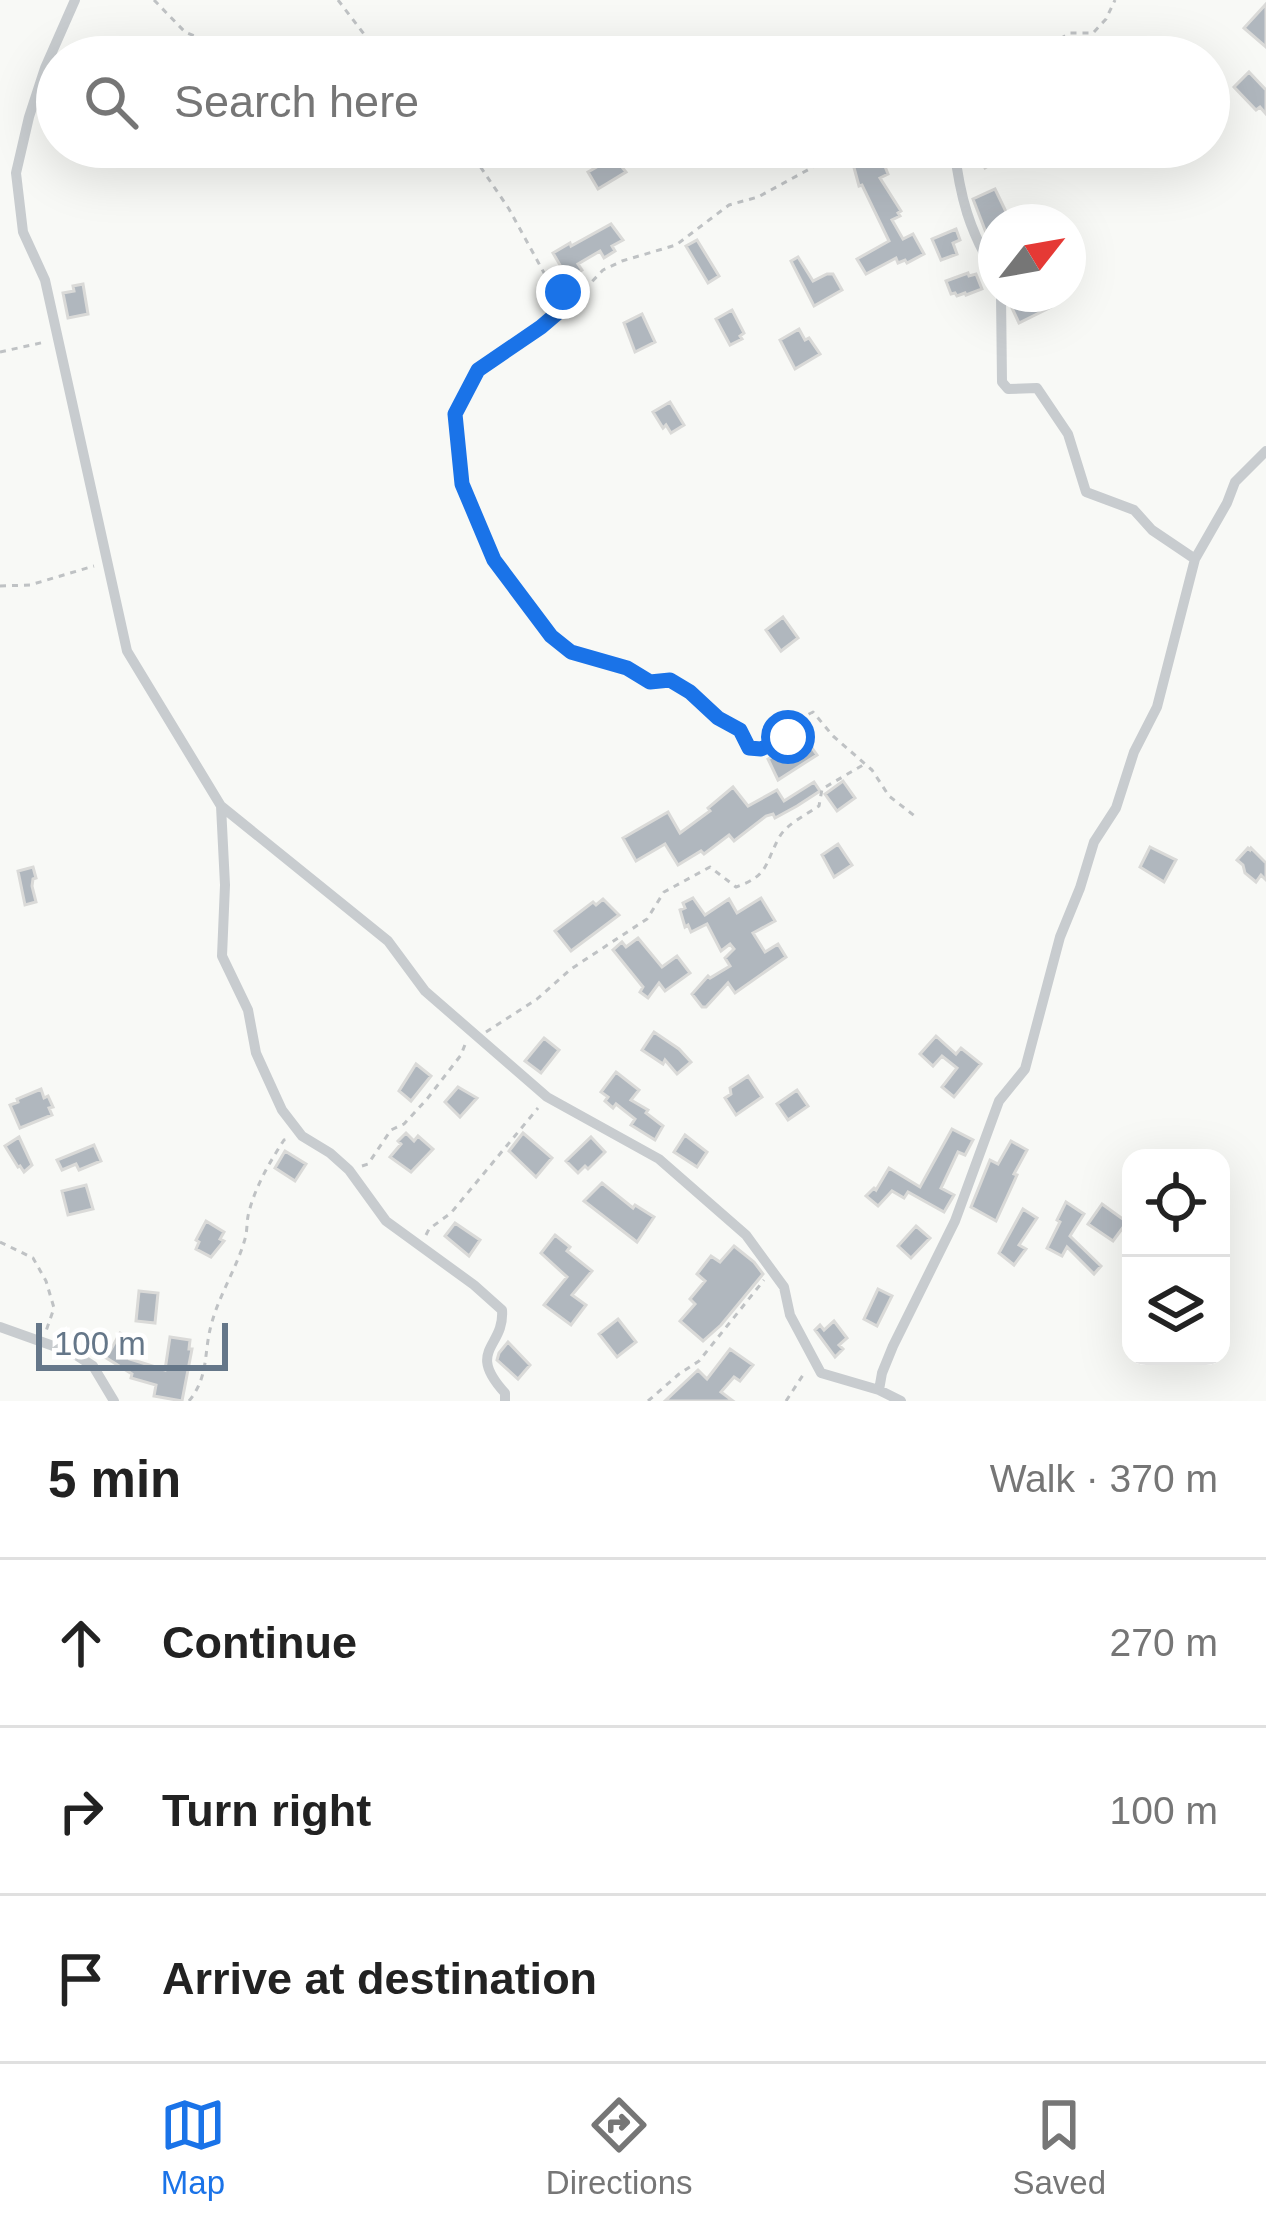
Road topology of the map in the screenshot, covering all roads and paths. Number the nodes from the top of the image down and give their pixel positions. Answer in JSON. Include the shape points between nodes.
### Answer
{"nodes":[{"id":1,"x":75,"y":0,"type":"edge"},
{"id":2,"x":154,"y":0,"type":"edge"},
{"id":3,"x":338,"y":0,"type":"edge"},
{"id":4,"x":1115,"y":0,"type":"edge"},
{"id":5,"x":61,"y":36,"type":"edge"},
{"id":6,"x":194,"y":36,"type":"edge"},
{"id":7,"x":365,"y":36,"type":"edge"},
{"id":8,"x":1065,"y":36,"type":"edge"},
{"id":9,"x":36,"y":97,"type":"edge"},
{"id":10,"x":481,"y":168,"type":"edge"},
{"id":11,"x":811,"y":168,"type":"edge"},
{"id":12,"x":957,"y":168,"type":"edge"},
{"id":13,"x":978,"y":243,"type":"edge"},
{"id":14,"x":582,"y":292,"type":"junction"},
{"id":15,"x":1001,"y":312,"type":"edge"},
{"id":16,"x":57,"y":338,"type":"junction"},
{"id":17,"x":0,"y":352,"type":"edge"},
{"id":18,"x":1266,"y":451,"type":"edge"},
{"id":19,"x":1195,"y":559,"type":"junction"},
{"id":20,"x":107,"y":563,"type":"junction"},
{"id":21,"x":0,"y":586,"type":"edge"},
{"id":22,"x":865,"y":764,"type":"junction"},
{"id":23,"x":221,"y":806,"type":"junction"},
{"id":24,"x":916,"y":818,"type":"dead end"},
{"id":25,"x":474,"y":1033,"type":"junction"},
{"id":26,"x":547,"y":1097,"type":"junction"},
{"id":27,"x":302,"y":1136,"type":"junction"},
{"id":28,"x":349,"y":1170,"type":"junction"},
{"id":29,"x":0,"y":1243,"type":"edge"},
{"id":30,"x":421,"y":1245,"type":"junction"},
{"id":31,"x":771,"y":1268,"type":"junction"},
{"id":32,"x":0,"y":1327,"type":"edge"},
{"id":33,"x":43,"y":1341,"type":"junction"},
{"id":34,"x":813,"y":1361,"type":"junction"},
{"id":35,"x":880,"y":1390,"type":"junction"},
{"id":36,"x":114,"y":1401,"type":"edge"},
{"id":37,"x":189,"y":1401,"type":"edge"},
{"id":38,"x":505,"y":1401,"type":"edge"},
{"id":39,"x":648,"y":1401,"type":"edge"},
{"id":40,"x":786,"y":1401,"type":"edge"},
{"id":41,"x":901,"y":1401,"type":"edge"}],
"edges":[{"from":1,"to":5,"type":"street"},
{"from":2,"to":6,"type":"path"},
{"from":3,"to":7,"type":"path"},
{"from":4,"to":8,"type":"path","via":[[1093,33]]},
{"from":9,"to":16,"type":"street","via":[[16,173],[23,232]]},
{"from":10,"to":14,"type":"path","via":[[549,281],[563,292]]},
{"from":11,"to":14,"type":"path","via":[[730,205],[676,245],[603,270]]},
{"from":12,"to":13,"type":"street"},
{"from":14,"to":22,"type":"path","via":[[478,370],[455,414],[462,484],[494,560],[571,652],[650,682],[670,680],[740,730],[749,748],[788,737],[813,712]]},
{"from":15,"to":19,"type":"street","via":[[1002,382],[1037,388],[1068,434],[1086,492],[1134,510]]},
{"from":16,"to":17,"type":"path"},
{"from":16,"to":20,"type":"street"},
{"from":18,"to":19,"type":"street","via":[[1235,482]]},
{"from":19,"to":35,"type":"street","via":[[1156,706],[1094,842],[1025,1069],[999,1101]]},
{"from":20,"to":21,"type":"path"},
{"from":20,"to":23,"type":"street","via":[[127,651]]},
{"from":22,"to":24,"type":"path"},
{"from":22,"to":25,"type":"path","via":[[822,790],[819,806],[781,833],[756,880],[736,887],[710,867],[664,892],[647,920],[538,999]]},
{"from":23,"to":25,"type":"street","via":[[388,941],[424,991]]},
{"from":23,"to":27,"type":"street","via":[[222,956],[248,1010],[256,1054]]},
{"from":25,"to":26,"type":"street"},
{"from":25,"to":28,"type":"path","via":[[428,1099],[391,1130],[368,1164]]},
{"from":26,"to":30,"type":"path"},
{"from":26,"to":31,"type":"street","via":[[659,1159],[746,1235]]},
{"from":27,"to":28,"type":"street"},
{"from":27,"to":37,"type":"path","via":[[284,1140],[265,1169],[213,1315],[200,1388]]},
{"from":28,"to":30,"type":"street","via":[[386,1221]]},
{"from":29,"to":33,"type":"path","via":[[33,1258],[46,1281],[53,1308]]},
{"from":30,"to":38,"type":"street","via":[[502,1310],[486,1363]]},
{"from":31,"to":34,"type":"street"},
{"from":31,"to":39,"type":"path","via":[[716,1343]]},
{"from":32,"to":33,"type":"street"},
{"from":33,"to":36,"type":"street","via":[[93,1366]]},
{"from":34,"to":35,"type":"street","via":[[821,1373]]},
{"from":34,"to":40,"type":"path"},
{"from":35,"to":41,"type":"street"}]}
